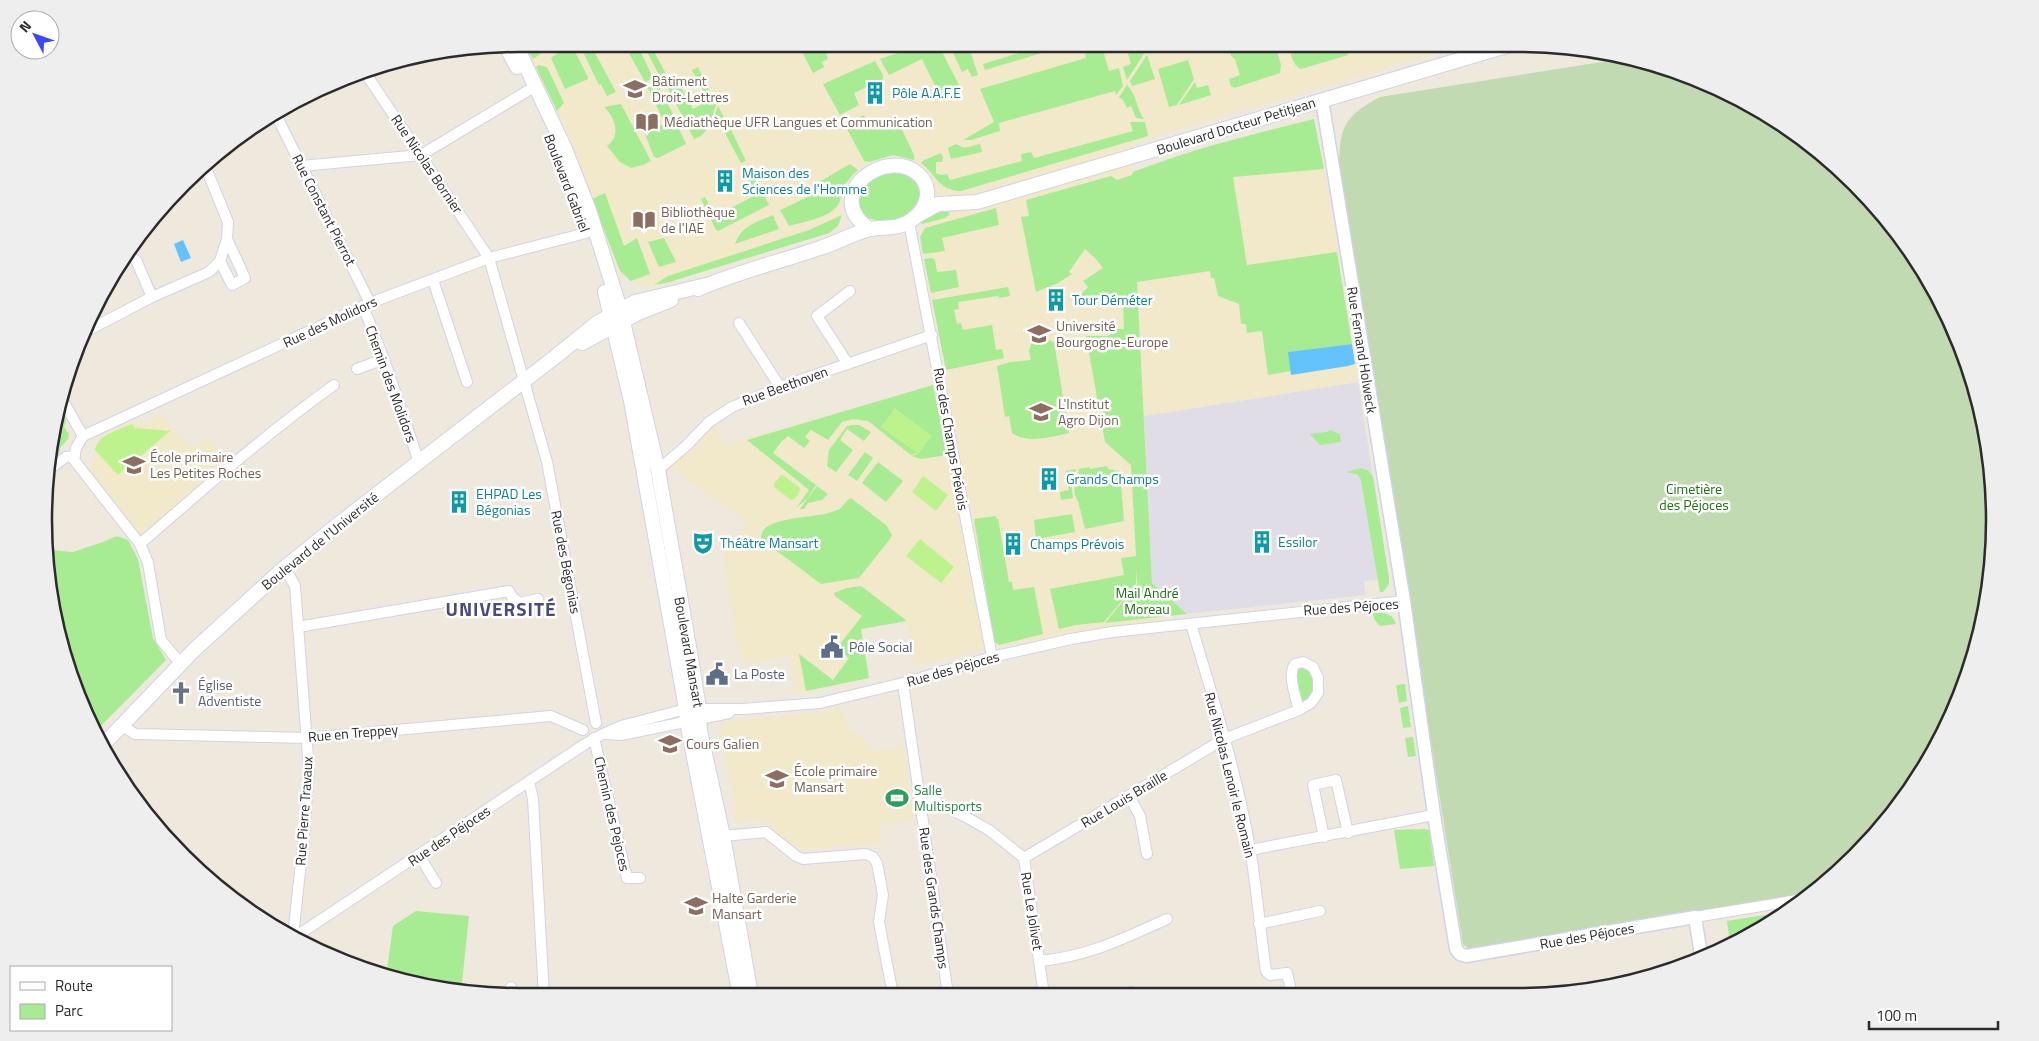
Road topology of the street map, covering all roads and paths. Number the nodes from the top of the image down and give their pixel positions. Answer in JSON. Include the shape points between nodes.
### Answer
{"nodes":[{"id":1,"x":520,"y":52,"type":"edge"},
{"id":2,"x":1486,"y":52,"type":"edge"},
{"id":3,"x":509,"y":53,"type":"edge"},
{"id":4,"x":369,"y":77,"type":"edge"},
{"id":5,"x":528,"y":90,"type":"junction"},
{"id":6,"x":1322,"y":100,"type":"junction"},
{"id":7,"x":278,"y":120,"type":"edge"},
{"id":8,"x":421,"y":155,"type":"junction"},
{"id":9,"x":301,"y":166,"type":"junction"},
{"id":10,"x":208,"y":173,"type":"edge"},
{"id":11,"x":926,"y":183,"type":"junction"},
{"id":12,"x":960,"y":203,"type":"junction"},
{"id":13,"x":853,"y":211,"type":"junction"},
{"id":14,"x":913,"y":218,"type":"junction"},
{"id":15,"x":869,"y":229,"type":"junction"},
{"id":16,"x":586,"y":233,"type":"junction"},
{"id":17,"x":228,"y":239,"type":"junction"},
{"id":18,"x":823,"y":248,"type":"junction"},
{"id":19,"x":489,"y":258,"type":"junction"},
{"id":20,"x":136,"y":260,"type":"dead end"},
{"id":21,"x":220,"y":261,"type":"junction"},
{"id":22,"x":433,"y":280,"type":"junction"},
{"id":23,"x":850,"y":291,"type":"dead end"},
{"id":24,"x":152,"y":297,"type":"junction"},
{"id":25,"x":367,"y":304,"type":"junction"},
{"id":26,"x":617,"y":317,"type":"junction"},
{"id":27,"x":740,"y":323,"type":"dead end"},
{"id":28,"x":95,"y":327,"type":"edge"},
{"id":29,"x":932,"y":335,"type":"junction"},
{"id":30,"x":384,"y":359,"type":"junction"},
{"id":31,"x":848,"y":364,"type":"junction"},
{"id":32,"x":357,"y":369,"type":"dead end"},
{"id":33,"x":524,"y":381,"type":"junction"},
{"id":34,"x":467,"y":382,"type":"dead end"},
{"id":35,"x":334,"y":385,"type":"dead end"},
{"id":36,"x":780,"y":387,"type":"junction"},
{"id":37,"x":66,"y":406,"type":"edge"},
{"id":38,"x":83,"y":436,"type":"junction"},
{"id":39,"x":75,"y":456,"type":"junction"},
{"id":40,"x":419,"y":462,"type":"junction"},
{"id":41,"x":57,"y":464,"type":"edge"},
{"id":42,"x":658,"y":470,"type":"junction"},
{"id":43,"x":140,"y":544,"type":"junction"},
{"id":44,"x":283,"y":569,"type":"junction"},
{"id":45,"x":538,"y":600,"type":"dead end"},
{"id":46,"x":1404,"y":601,"type":"junction"},
{"id":47,"x":1191,"y":624,"type":"junction"},
{"id":48,"x":298,"y":627,"type":"junction"},
{"id":49,"x":992,"y":657,"type":"junction"},
{"id":50,"x":180,"y":663,"type":"junction"},
{"id":51,"x":902,"y":683,"type":"junction"},
{"id":52,"x":1299,"y":710,"type":"dead end"},
{"id":53,"x":693,"y":715,"type":"junction"},
{"id":54,"x":596,"y":723,"type":"junction"},
{"id":55,"x":121,"y":725,"type":"junction"},
{"id":56,"x":584,"y":730,"type":"junction"},
{"id":57,"x":307,"y":738,"type":"junction"},
{"id":58,"x":107,"y":739,"type":"edge"},
{"id":59,"x":594,"y":739,"type":"junction"},
{"id":60,"x":1224,"y":739,"type":"junction"},
{"id":61,"x":530,"y":782,"type":"junction"},
{"id":62,"x":1128,"y":796,"type":"junction"},
{"id":63,"x":920,"y":804,"type":"junction"},
{"id":64,"x":1434,"y":815,"type":"junction"},
{"id":65,"x":1348,"y":833,"type":"junction"},
{"id":66,"x":724,"y":836,"type":"junction"},
{"id":67,"x":1324,"y":837,"type":"junction"},
{"id":68,"x":1250,"y":850,"type":"junction"},
{"id":69,"x":1147,"y":854,"type":"dead end"},
{"id":70,"x":419,"y":855,"type":"junction"},
{"id":71,"x":1024,"y":858,"type":"junction"},
{"id":72,"x":640,"y":878,"type":"dead end"},
{"id":73,"x":436,"y":882,"type":"dead end"},
{"id":74,"x":1791,"y":901,"type":"edge"},
{"id":75,"x":1320,"y":911,"type":"dead end"},
{"id":76,"x":1695,"y":917,"type":"junction"},
{"id":77,"x":1167,"y":919,"type":"dead end"},
{"id":78,"x":1259,"y":924,"type":"junction"},
{"id":79,"x":295,"y":930,"type":"edge"},
{"id":80,"x":300,"y":933,"type":"edge"},
{"id":81,"x":1701,"y":952,"type":"edge"},
{"id":82,"x":1040,"y":961,"type":"junction"},
{"id":83,"x":544,"y":988,"type":"edge"},
{"id":84,"x":739,"y":988,"type":"edge"},
{"id":85,"x":750,"y":988,"type":"edge"},
{"id":86,"x":892,"y":988,"type":"edge"},
{"id":87,"x":947,"y":988,"type":"edge"},
{"id":88,"x":1043,"y":988,"type":"edge"},
{"id":89,"x":1291,"y":988,"type":"edge"}],
"edges":[{"from":1,"to":26,"type":"main road","name":"Boulevard Gabriel","via":[[565,149],[588,210]]},
{"from":2,"to":6,"type":"main road","name":"Boulevard Docteur Petitjean"},
{"from":3,"to":5,"type":"main road","name":"Boulevard Gabriel"},
{"from":4,"to":8,"type":"street","name":"Rue Nicolas Bornier"},
{"from":5,"to":8,"type":"street"},
{"from":5,"to":16,"type":"main road","name":"Boulevard Gabriel","via":[[557,154]]},
{"from":6,"to":12,"type":"main road","name":"Boulevard Docteur Petitjean","via":[[977,202]]},
{"from":6,"to":46,"type":"street","name":"Rue Fernand Holweck"},
{"from":7,"to":9,"type":"street","name":"Rue Constant Pierrot"},
{"from":8,"to":9,"type":"street"},
{"from":8,"to":19,"type":"street","name":"Rue Nicolas Bornier"},
{"from":9,"to":25,"type":"street","name":"Rue Constant Pierrot"},
{"from":10,"to":17,"type":"street","via":[[228,222]]},
{"from":11,"to":12,"type":"main road","via":[[940,196]]},
{"from":11,"to":13,"type":"main road","via":[[917,172],[904,167],[878,169],[854,190],[851,198]]},
{"from":11,"to":14,"type":"main road","via":[[928,195]]},
{"from":12,"to":14,"type":"main road","name":"Boulevard Docteur Petitjean","via":[[934,205]]},
{"from":13,"to":15,"type":"main road"},
{"from":13,"to":18,"type":"main road","via":[[845,232]]},
{"from":14,"to":15,"type":"main road","via":[[890,228]]},
{"from":14,"to":29,"type":"street","name":"Rue des Champs Prévois"},
{"from":15,"to":18,"type":"main road"},
{"from":16,"to":19,"type":"street","name":"Rue des Molidors"},
{"from":16,"to":26,"type":"main road","name":"Boulevard Gabriel"},
{"from":17,"to":21,"type":"street"},
{"from":17,"to":21,"type":"street","via":[[245,278],[232,285]]},
{"from":18,"to":26,"type":"main road"},
{"from":19,"to":22,"type":"street","name":"Rue des Molidors"},
{"from":19,"to":33,"type":"street","name":"Rue des Bégonias"},
{"from":20,"to":24,"type":"street"},
{"from":21,"to":24,"type":"street","via":[[209,272]]},
{"from":22,"to":25,"type":"street","name":"Rue des Molidors"},
{"from":22,"to":34,"type":"street"},
{"from":23,"to":31,"type":"street","via":[[817,316]]},
{"from":24,"to":28,"type":"street"},
{"from":25,"to":30,"type":"street","name":"Chemin des Molidors"},
{"from":25,"to":38,"type":"street","name":"Rue des Molidors"},
{"from":26,"to":33,"type":"main road","name":"Boulevard de l'Université","via":[[597,322]]},
{"from":26,"to":42,"type":"main road","name":"Boulevard Mansart"},
{"from":26,"to":53,"type":"main road","name":"Boulevard Mansart"},
{"from":27,"to":36,"type":"street"},
{"from":29,"to":31,"type":"street","name":"Rue Beethoven"},
{"from":29,"to":49,"type":"street","name":"Rue des Champs Prévois"},
{"from":30,"to":32,"type":"street"},
{"from":30,"to":40,"type":"street","name":"Chemin des Molidors"},
{"from":31,"to":36,"type":"street","name":"Rue Beethoven"},
{"from":33,"to":40,"type":"main road","name":"Boulevard de l'Université"},
{"from":33,"to":54,"type":"street","name":"Rue des Bégonias","via":[[547,462]]},
{"from":35,"to":43,"type":"street","via":[[232,464]]},
{"from":36,"to":42,"type":"street","name":"Rue Beethoven","via":[[720,414]]},
{"from":37,"to":38,"type":"street"},
{"from":38,"to":39,"type":"street"},
{"from":39,"to":41,"type":"street","via":[[66,457]]},
{"from":39,"to":43,"type":"street","via":[[77,465]]},
{"from":40,"to":44,"type":"main road","name":"Boulevard de l'Université"},
{"from":42,"to":53,"type":"main road","name":"Boulevard Mansart"},
{"from":43,"to":50,"type":"street","via":[[148,562],[161,640]]},
{"from":44,"to":48,"type":"street","name":"Rue Pierre Travaux","via":[[295,586]]},
{"from":44,"to":50,"type":"main road","name":"Boulevard de l'Université"},
{"from":45,"to":48,"type":"street","via":[[520,603],[509,591]]},
{"from":46,"to":47,"type":"street","name":"Rue des Péjoces"},
{"from":46,"to":64,"type":"street","name":"Rue des Péjoces"},
{"from":47,"to":49,"type":"street","name":"Rue des Péjoces","via":[[1079,637]]},
{"from":47,"to":60,"type":"street","name":"Rue Nicolas Lenoir le Romain"},
{"from":48,"to":57,"type":"street","name":"Rue Pierre Travaux"},
{"from":49,"to":51,"type":"street","name":"Rue des Péjoces"},
{"from":50,"to":55,"type":"main road","name":"Boulevard de l'Université"},
{"from":51,"to":53,"type":"street","name":"Rue des Péjoces","via":[[820,703]]},
{"from":51,"to":63,"type":"street","name":"Rue des Grands Champs"},
{"from":52,"to":60,"type":"street","name":"Rue Louis Braille"},
{"from":53,"to":59,"type":"street","name":"Rue des Péjoces","via":[[621,726]]},
{"from":53,"to":66,"type":"main road","name":"Boulevard Mansart","via":[[700,731]]},
{"from":53,"to":84,"type":"main road","name":"Boulevard Mansart"},
{"from":54,"to":56,"type":"street"},
{"from":54,"to":59,"type":"street"},
{"from":55,"to":57,"type":"street","name":"Rue en Treppey","via":[[135,734]]},
{"from":55,"to":58,"type":"main road","name":"Boulevard de l'Université"},
{"from":56,"to":57,"type":"street","name":"Rue en Treppey","via":[[551,716]]},
{"from":56,"to":59,"type":"street","via":[[582,735]]},
{"from":57,"to":79,"type":"street","name":"Rue Pierre Travaux","via":[[308,800]]},
{"from":59,"to":61,"type":"street","name":"Rue des Péjoces"},
{"from":59,"to":72,"type":"street","name":"Chemin des Pejoces","via":[[626,878]]},
{"from":60,"to":62,"type":"street","name":"Rue Louis Braille"},
{"from":60,"to":68,"type":"street","name":"Rue Nicolas Lenoir le Romain"},
{"from":61,"to":70,"type":"street","name":"Rue des Péjoces"},
{"from":61,"to":83,"type":"street"},
{"from":62,"to":69,"type":"street","via":[[1140,816]]},
{"from":62,"to":71,"type":"street","name":"Rue Louis Braille"},
{"from":63,"to":71,"type":"street","name":"Rue Le Jolivet","via":[[936,802],[964,816]]},
{"from":63,"to":87,"type":"street","name":"Rue des Grands Champs"},
{"from":64,"to":65,"type":"street"},
{"from":64,"to":76,"type":"street","name":"Rue des Péjoces","via":[[1456,949],[1460,954],[1466,956]]},
{"from":65,"to":67,"type":"street"},
{"from":65,"to":67,"type":"street","via":[[1336,780],[1313,785]]},
{"from":66,"to":85,"type":"main road","name":"Boulevard Mansart"},
{"from":66,"to":86,"type":"street","via":[[766,832],[803,859],[866,854],[873,857],[883,895],[879,922]]},
{"from":67,"to":68,"type":"street"},
{"from":68,"to":78,"type":"street","name":"Rue Nicolas Lenoir le Romain"},
{"from":70,"to":73,"type":"street"},
{"from":70,"to":80,"type":"street","name":"Rue des Péjoces"},
{"from":71,"to":82,"type":"street","name":"Rue Le Jolivet"},
{"from":74,"to":76,"type":"street"},
{"from":75,"to":78,"type":"street"},
{"from":76,"to":81,"type":"street"},
{"from":77,"to":82,"type":"street","via":[[1096,950]]},
{"from":78,"to":89,"type":"street","name":"Rue Nicolas Lenoir le Romain","via":[[1267,974],[1288,973]]},
{"from":82,"to":88,"type":"street","name":"Rue Le Jolivet"}]}
